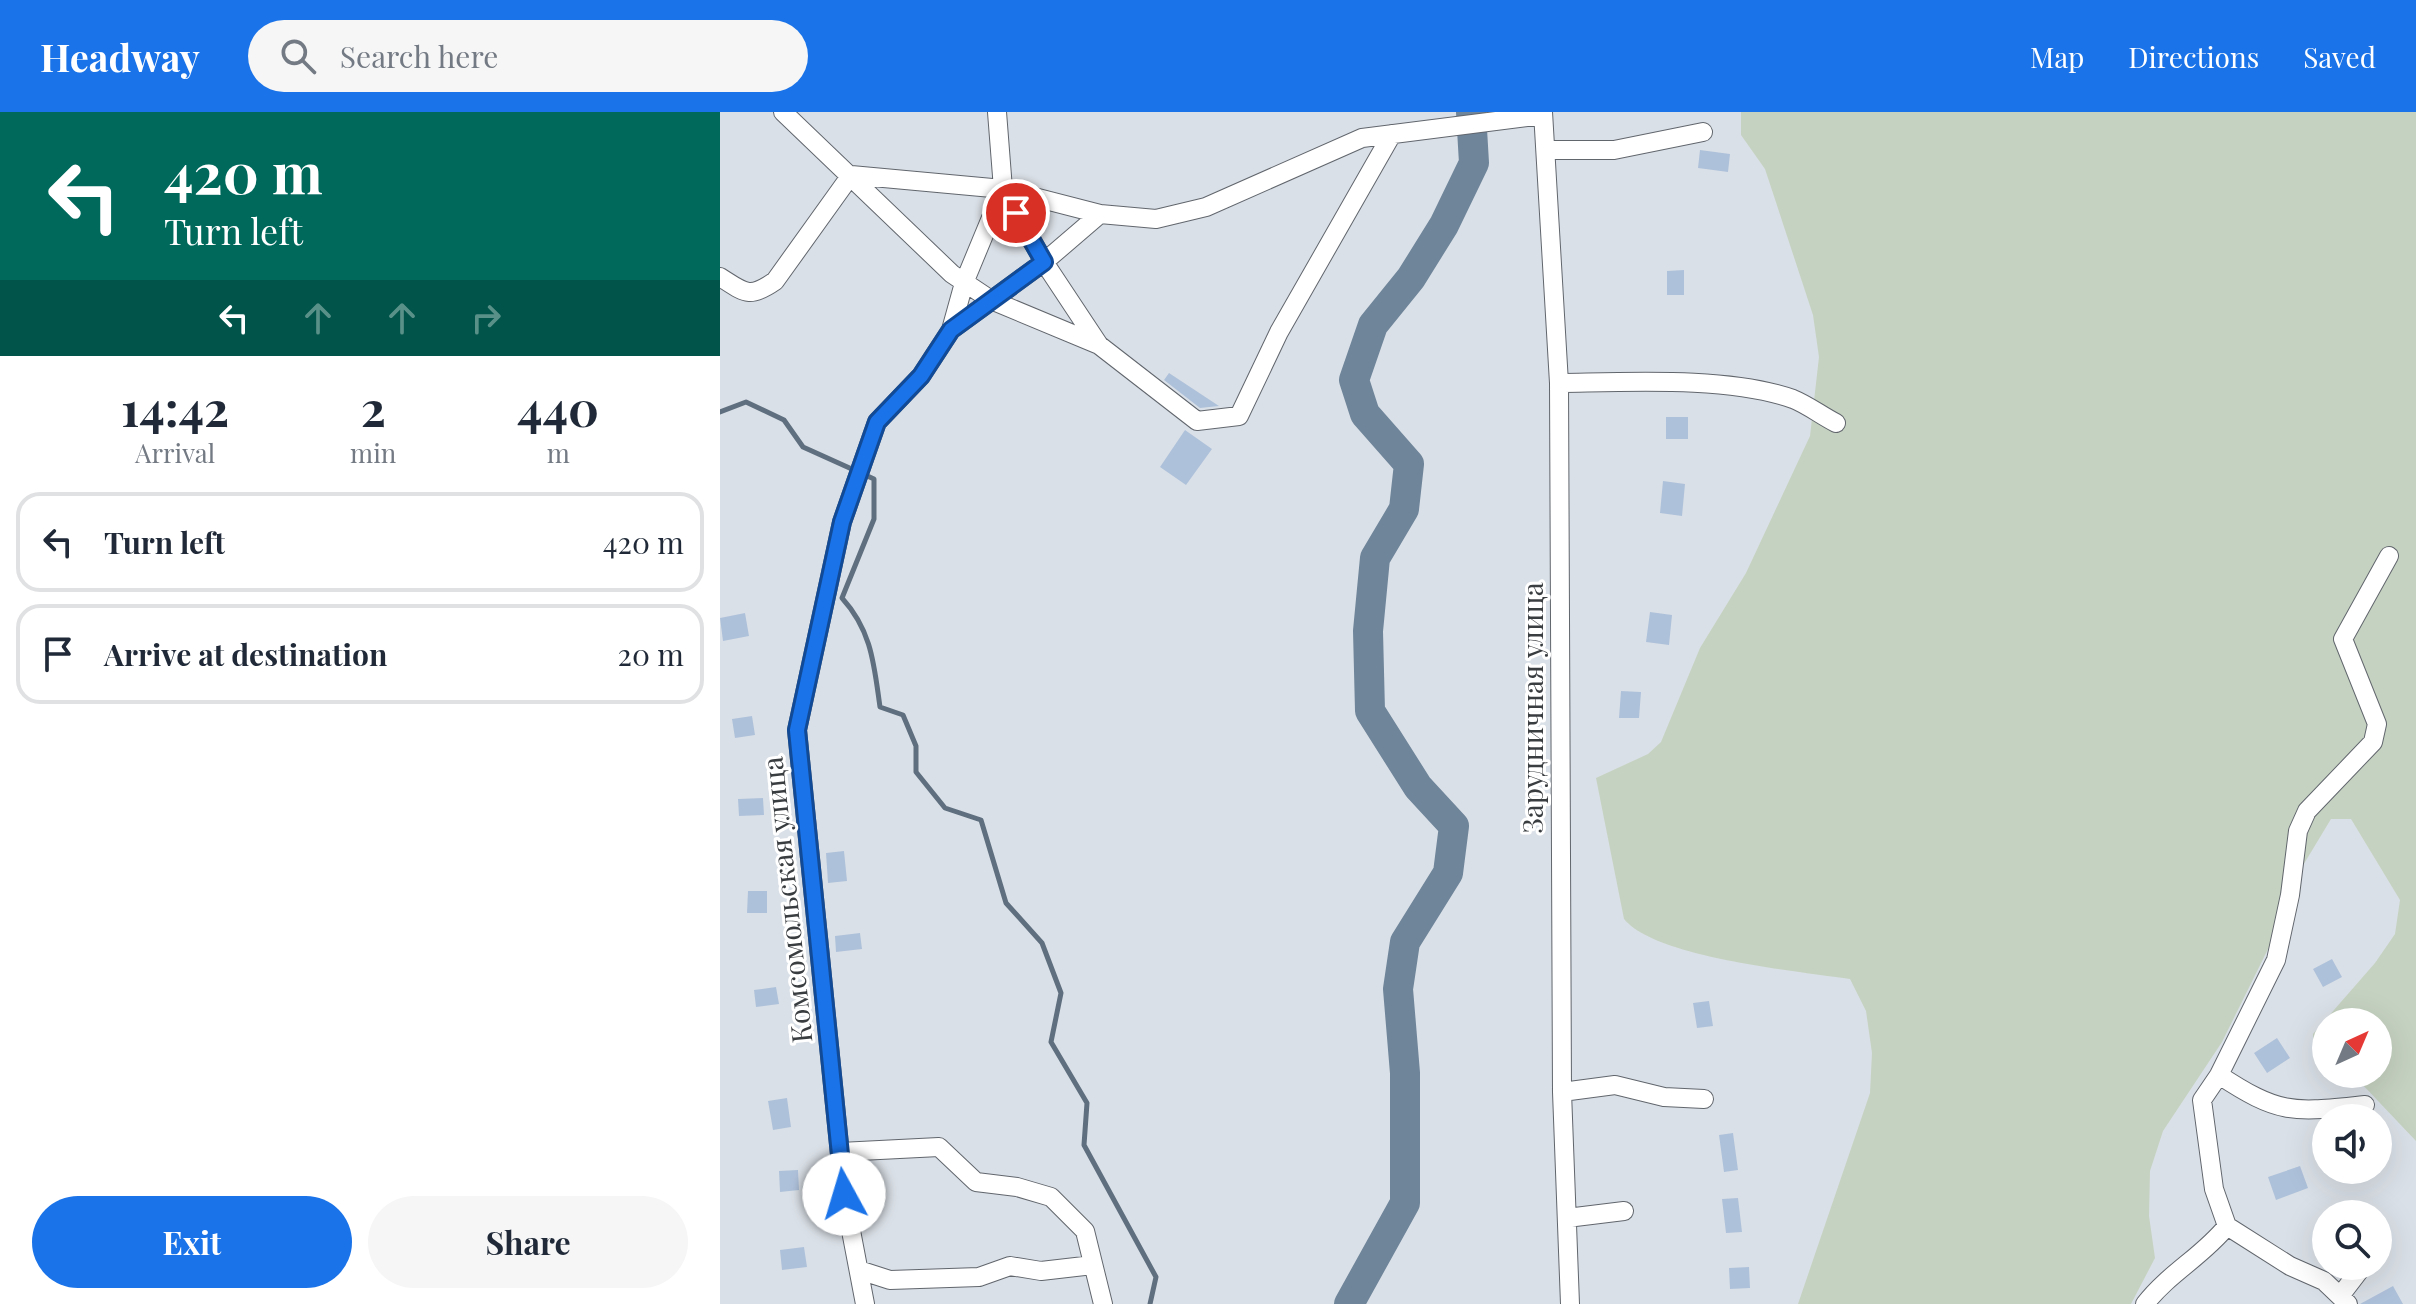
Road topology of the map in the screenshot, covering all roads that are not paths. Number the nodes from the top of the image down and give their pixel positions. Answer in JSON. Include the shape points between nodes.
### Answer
{"nodes":[{"id":1,"x":783,"y":112,"type":"edge"},
{"id":2,"x":997,"y":112,"type":"edge"},
{"id":3,"x":1543,"y":113,"type":"edge"},
{"id":4,"x":1703,"y":132,"type":"dead end"},
{"id":5,"x":1392,"y":134,"type":"junction"},
{"id":6,"x":1548,"y":150,"type":"junction"},
{"id":7,"x":851,"y":175,"type":"junction"},
{"id":8,"x":1003,"y":189,"type":"junction"},
{"id":9,"x":1100,"y":214,"type":"junction"},
{"id":10,"x":1044,"y":262,"type":"junction"},
{"id":11,"x":720,"y":277,"type":"edge"},
{"id":12,"x":964,"y":283,"type":"junction"},
{"id":13,"x":991,"y":300,"type":"junction"},
{"id":14,"x":951,"y":330,"type":"junction"},
{"id":15,"x":1099,"y":345,"type":"junction"},
{"id":16,"x":1559,"y":383,"type":"junction"},
{"id":17,"x":1836,"y":423,"type":"dead end"},
{"id":18,"x":2389,"y":556,"type":"dead end"},
{"id":19,"x":2219,"y":1075,"type":"junction"},
{"id":20,"x":1562,"y":1092,"type":"junction"},
{"id":21,"x":1704,"y":1099,"type":"dead end"},
{"id":22,"x":2312,"y":1110,"type":"edge"},
{"id":23,"x":840,"y":1152,"type":"junction"},
{"id":24,"x":1624,"y":1211,"type":"dead end"},
{"id":25,"x":1567,"y":1218,"type":"junction"},
{"id":26,"x":2227,"y":1226,"type":"junction"},
{"id":27,"x":1093,"y":1265,"type":"junction"},
{"id":28,"x":859,"y":1270,"type":"junction"},
{"id":29,"x":2355,"y":1280,"type":"edge"},
{"id":30,"x":2344,"y":1300,"type":"edge"},
{"id":31,"x":865,"y":1304,"type":"edge"},
{"id":32,"x":1103,"y":1304,"type":"edge"},
{"id":33,"x":1570,"y":1304,"type":"edge"},
{"id":34,"x":2145,"y":1304,"type":"edge"}],
"edges":[{"from":1,"to":7,"type":"street"},
{"from":2,"to":8,"type":"street"},
{"from":3,"to":5,"type":"street"},
{"from":3,"to":6,"type":"street","name":"Зарудничная улица"},
{"from":4,"to":6,"type":"street","via":[[1614,150]]},
{"from":5,"to":9,"type":"street","via":[[1362,138],[1206,207],[1156,219]]},
{"from":5,"to":15,"type":"street","via":[[1279,332],[1239,416],[1197,421]]},
{"from":6,"to":16,"type":"street","name":"Зарудничная улица"},
{"from":7,"to":8,"type":"street"},
{"from":7,"to":11,"type":"street","via":[[775,281],[757,293],[745,293]]},
{"from":7,"to":12,"type":"street","via":[[916,244]]},
{"from":8,"to":9,"type":"street"},
{"from":8,"to":10,"type":"street"},
{"from":8,"to":12,"type":"street"},
{"from":9,"to":10,"type":"street","name":"Комсомольская улица"},
{"from":10,"to":13,"type":"street","name":"Комсомольская улица"},
{"from":10,"to":15,"type":"street"},
{"from":12,"to":13,"type":"street"},
{"from":12,"to":14,"type":"street"},
{"from":13,"to":14,"type":"street","name":"Комсомольская улица"},
{"from":13,"to":15,"type":"street"},
{"from":14,"to":23,"type":"street","name":"Комсомольская улица","via":[[921,376],[877,422],[842,522],[797,730]]},
{"from":16,"to":17,"type":"street","via":[[1749,390],[1793,399]]},
{"from":16,"to":20,"type":"street","name":"Зарудничная улица"},
{"from":18,"to":19,"type":"street","via":[[2343,639],[2377,724],[2373,742],[2307,811],[2298,831],[2276,960]]},
{"from":19,"to":22,"type":"street","via":[[2254,1098],[2295,1112]]},
{"from":19,"to":26,"type":"street","via":[[2202,1100],[2214,1189]]},
{"from":20,"to":21,"type":"street","via":[[1615,1085],[1664,1097]]},
{"from":20,"to":25,"type":"street","name":"Зарудничная улица"},
{"from":23,"to":27,"type":"street","via":[[939,1147],[976,1182],[1051,1197],[1085,1231]]},
{"from":23,"to":28,"type":"street","name":"Комсомольская улица"},
{"from":24,"to":25,"type":"street"},
{"from":25,"to":33,"type":"street","name":"Зарудничная улица"},
{"from":26,"to":30,"type":"street","via":[[2324,1281]]},
{"from":26,"to":34,"type":"street"},
{"from":27,"to":28,"type":"street","via":[[1041,1271],[1010,1266],[979,1277],[890,1280]]},
{"from":27,"to":32,"type":"street"},
{"from":28,"to":31,"type":"street","name":"Комсомольская улица"},
{"from":29,"to":30,"type":"street"}]}
